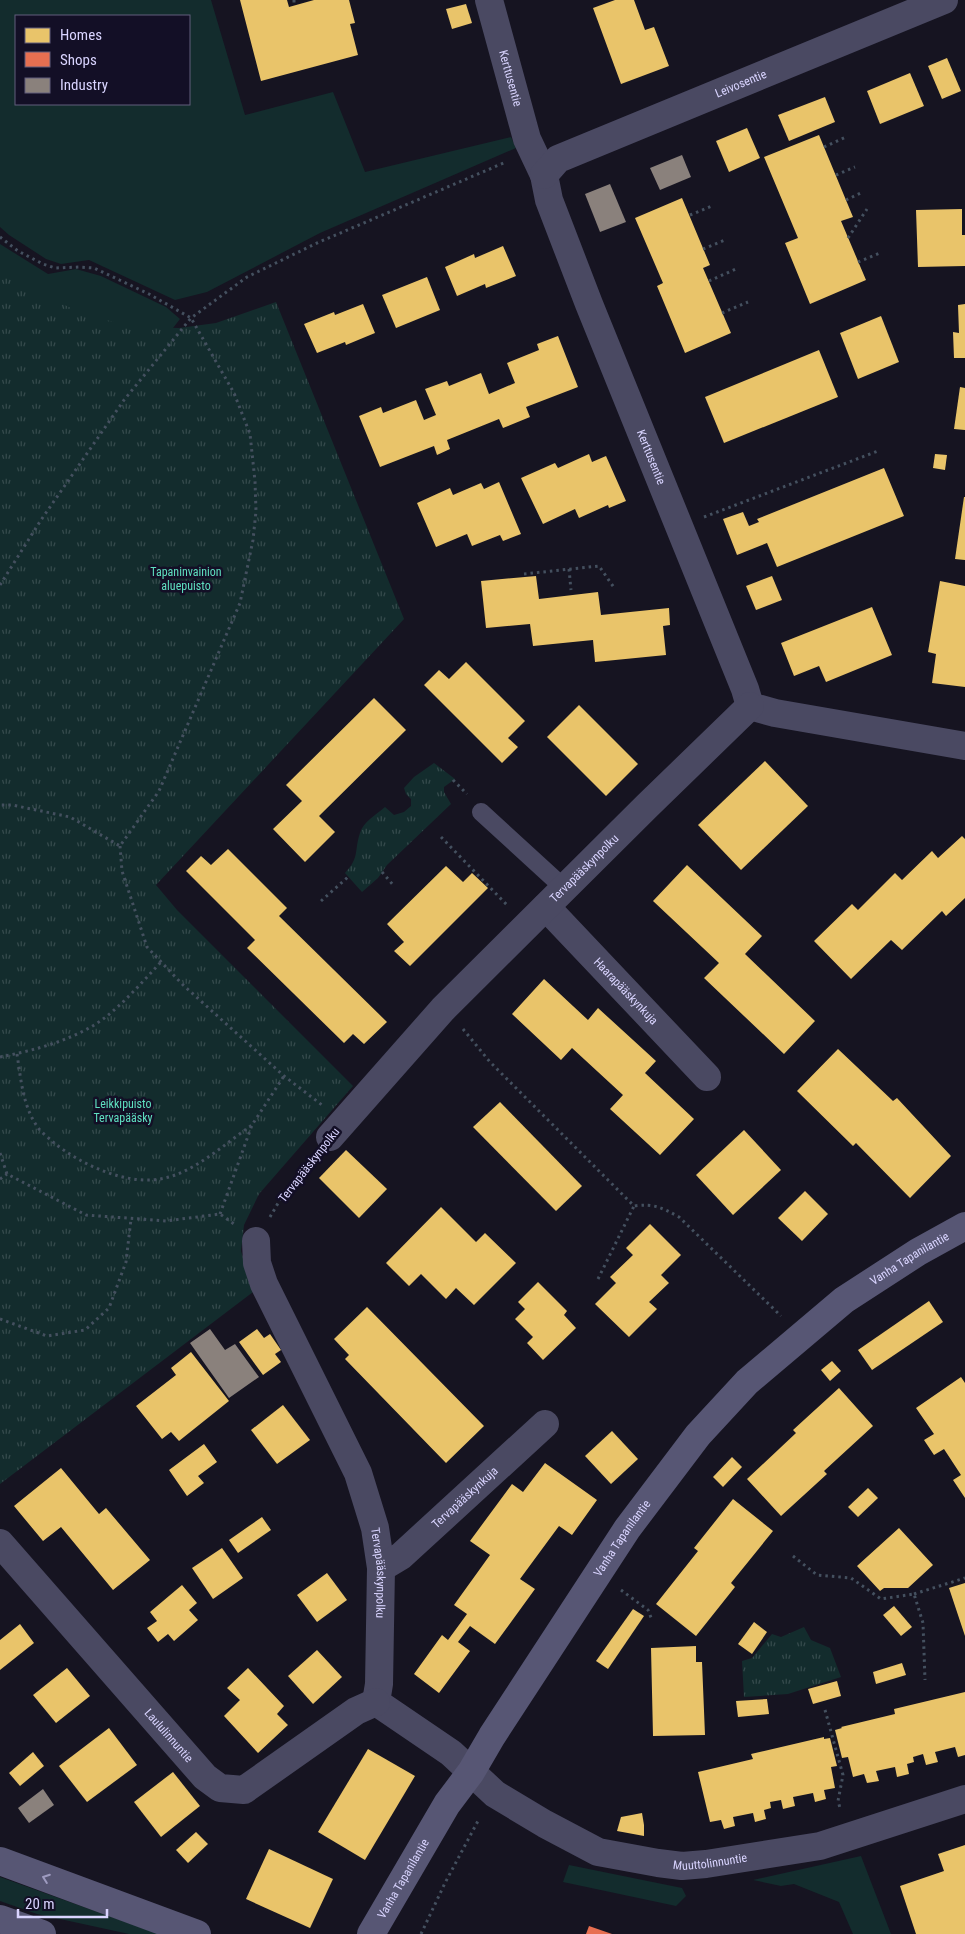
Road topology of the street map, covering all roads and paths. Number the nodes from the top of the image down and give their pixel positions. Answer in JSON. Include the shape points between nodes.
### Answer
{"nodes":[{"id":1,"x":294,"y":0,"type":"edge"},
{"id":2,"x":489,"y":0,"type":"edge"},
{"id":3,"x":944,"y":0,"type":"edge"},
{"id":4,"x":294,"y":5,"type":"dead end"},
{"id":5,"x":846,"y":137,"type":"dead end"},
{"id":6,"x":824,"y":147,"type":"dead end"},
{"id":7,"x":533,"y":149,"type":"junction"},
{"id":8,"x":855,"y":167,"type":"dead end"},
{"id":9,"x":544,"y":175,"type":"junction"},
{"id":10,"x":836,"y":175,"type":"dead end"},
{"id":11,"x":863,"y":192,"type":"dead end"},
{"id":12,"x":846,"y":200,"type":"dead end"},
{"id":13,"x":712,"y":206,"type":"dead end"},
{"id":14,"x":868,"y":209,"type":"dead end"},
{"id":15,"x":690,"y":215,"type":"dead end"},
{"id":16,"x":0,"y":236,"type":"edge"},
{"id":17,"x":848,"y":238,"type":"dead end"},
{"id":18,"x":724,"y":240,"type":"dead end"},
{"id":19,"x":704,"y":249,"type":"dead end"},
{"id":20,"x":880,"y":253,"type":"dead end"},
{"id":21,"x":858,"y":262,"type":"dead end"},
{"id":22,"x":736,"y":269,"type":"dead end"},
{"id":23,"x":709,"y":281,"type":"dead end"},
{"id":24,"x":748,"y":302,"type":"dead end"},
{"id":25,"x":722,"y":313,"type":"dead end"},
{"id":26,"x":191,"y":318,"type":"junction"},
{"id":27,"x":878,"y":451,"type":"dead end"},
{"id":28,"x":704,"y":517,"type":"dead end"},
{"id":29,"x":569,"y":570,"type":"junction"},
{"id":30,"x":524,"y":574,"type":"dead end"},
{"id":31,"x":0,"y":585,"type":"edge"},
{"id":32,"x":571,"y":590,"type":"dead end"},
{"id":33,"x":615,"y":590,"type":"dead end"},
{"id":34,"x":750,"y":706,"type":"junction"},
{"id":35,"x":965,"y":746,"type":"edge"},
{"id":36,"x":453,"y":780,"type":"dead end"},
{"id":37,"x":470,"y":796,"type":"dead end"},
{"id":38,"x":0,"y":805,"type":"edge"},
{"id":39,"x":481,"y":812,"type":"dead end"},
{"id":40,"x":441,"y":837,"type":"dead end"},
{"id":41,"x":120,"y":846,"type":"junction"},
{"id":42,"x":382,"y":872,"type":"dead end"},
{"id":43,"x":348,"y":876,"type":"dead end"},
{"id":44,"x":394,"y":886,"type":"dead end"},
{"id":45,"x":321,"y":901,"type":"dead end"},
{"id":46,"x":546,"y":907,"type":"junction"},
{"id":47,"x":161,"y":962,"type":"junction"},
{"id":48,"x":462,"y":1028,"type":"dead end"},
{"id":49,"x":17,"y":1054,"type":"junction"},
{"id":50,"x":0,"y":1057,"type":"edge"},
{"id":51,"x":284,"y":1076,"type":"junction"},
{"id":52,"x":707,"y":1077,"type":"dead end"},
{"id":53,"x":350,"y":1114,"type":"junction"},
{"id":54,"x":252,"y":1125,"type":"junction"},
{"id":55,"x":330,"y":1137,"type":"joint"},
{"id":56,"x":0,"y":1152,"type":"edge"},
{"id":57,"x":7,"y":1174,"type":"junction"},
{"id":58,"x":0,"y":1179,"type":"edge"},
{"id":59,"x":634,"y":1206,"type":"junction"},
{"id":60,"x":220,"y":1214,"type":"junction"},
{"id":61,"x":131,"y":1219,"type":"junction"},
{"id":62,"x":965,"y":1226,"type":"edge"},
{"id":63,"x":256,"y":1241,"type":"junction"},
{"id":64,"x":598,"y":1279,"type":"dead end"},
{"id":65,"x":0,"y":1319,"type":"edge"},
{"id":66,"x":785,"y":1320,"type":"dead end"},
{"id":67,"x":545,"y":1424,"type":"dead end"},
{"id":68,"x":0,"y":1543,"type":"edge"},
{"id":69,"x":793,"y":1556,"type":"dead end"},
{"id":70,"x":381,"y":1568,"type":"junction"},
{"id":71,"x":965,"y":1578,"type":"edge"},
{"id":72,"x":619,"y":1588,"type":"dead end"},
{"id":73,"x":914,"y":1594,"type":"junction"},
{"id":74,"x":652,"y":1620,"type":"dead end"},
{"id":75,"x":925,"y":1680,"type":"dead end"},
{"id":76,"x":376,"y":1702,"type":"junction"},
{"id":77,"x":824,"y":1710,"type":"dead end"},
{"id":78,"x":471,"y":1772,"type":"junction"},
{"id":79,"x":495,"y":1794,"type":"junction"},
{"id":80,"x":965,"y":1799,"type":"edge"},
{"id":81,"x":842,"y":1814,"type":"dead end"},
{"id":82,"x":0,"y":1861,"type":"edge"},
{"id":83,"x":0,"y":1919,"type":"edge"},
{"id":84,"x":42,"y":1934,"type":"edge"},
{"id":85,"x":197,"y":1934,"type":"edge"},
{"id":86,"x":371,"y":1934,"type":"edge"},
{"id":87,"x":421,"y":1934,"type":"edge"}],
"edges":[{"from":1,"to":4,"type":"path"},
{"from":2,"to":7,"type":"street","name":"Kerttusentie","via":[[527,139]]},
{"from":3,"to":9,"type":"street","name":"Leivosentie","via":[[558,159]]},
{"from":5,"to":6,"type":"path"},
{"from":7,"to":9,"type":"street","name":"Kerttusentie"},
{"from":7,"to":26,"type":"path","via":[[247,277]]},
{"from":8,"to":10,"type":"path"},
{"from":9,"to":34,"type":"street","name":"Kerttusentie","via":[[549,200],[589,304]]},
{"from":11,"to":12,"type":"path"},
{"from":13,"to":15,"type":"path"},
{"from":14,"to":17,"type":"path"},
{"from":16,"to":26,"type":"path","via":[[18,251],[43,264],[56,268],[94,268]]},
{"from":18,"to":19,"type":"path"},
{"from":20,"to":21,"type":"path"},
{"from":22,"to":23,"type":"path"},
{"from":24,"to":25,"type":"path"},
{"from":26,"to":31,"type":"path","via":[[124,400]]},
{"from":26,"to":41,"type":"path","via":[[234,393],[250,434],[256,511],[253,540],[240,603],[163,782]]},
{"from":27,"to":28,"type":"path"},
{"from":29,"to":30,"type":"path"},
{"from":29,"to":32,"type":"path"},
{"from":29,"to":33,"type":"path","via":[[599,566]]},
{"from":34,"to":35,"type":"street"},
{"from":34,"to":46,"type":"street","name":"Tervapääskynpolku"},
{"from":36,"to":37,"type":"path"},
{"from":38,"to":41,"type":"path","via":[[70,817]]},
{"from":39,"to":46,"type":"lane"},
{"from":40,"to":46,"type":"path"},
{"from":41,"to":47,"type":"path","via":[[122,871],[147,947]]},
{"from":42,"to":44,"type":"path"},
{"from":43,"to":45,"type":"path"},
{"from":46,"to":52,"type":"street","name":"Haarapääskynkuja"},
{"from":46,"to":53,"type":"street","name":"Tervapääskynpolku","via":[[443,1009]]},
{"from":47,"to":49,"type":"path","via":[[107,1016],[78,1033]]},
{"from":47,"to":51,"type":"path"},
{"from":48,"to":59,"type":"path","via":[[490,1062]]},
{"from":49,"to":50,"type":"path"},
{"from":49,"to":54,"type":"path","via":[[28,1111],[40,1130],[65,1152],[99,1170],[138,1180],[164,1178],[187,1171]]},
{"from":51,"to":53,"type":"path","via":[[326,1108]]},
{"from":51,"to":54,"type":"path"},
{"from":53,"to":55,"type":"street","name":"Tervapääskynpolku"},
{"from":54,"to":60,"type":"path"},
{"from":55,"to":63,"type":"path","name":"Tervapääskynpolku","via":[[284,1193]]},
{"from":56,"to":57,"type":"path"},
{"from":57,"to":58,"type":"path"},
{"from":57,"to":61,"type":"path","via":[[86,1215]]},
{"from":59,"to":64,"type":"path"},
{"from":59,"to":66,"type":"path","via":[[648,1204],[679,1217]]},
{"from":60,"to":61,"type":"path","via":[[166,1222]]},
{"from":60,"to":63,"type":"path"},
{"from":61,"to":65,"type":"path","via":[[126,1262],[109,1308],[85,1330],[47,1336]]},
{"from":62,"to":78,"type":"street","name":"Vanha Tapanilantie","via":[[844,1300],[747,1382],[698,1435],[627,1528]]},
{"from":63,"to":70,"type":"street","name":"Tervapääskynpolku","via":[[257,1263],[264,1284],[358,1472],[375,1528]]},
{"from":67,"to":70,"type":"street","name":"Tervapääskynkuja","via":[[401,1556]]},
{"from":68,"to":76,"type":"street","name":"Laululinnuntie","via":[[205,1776],[220,1788],[244,1790],[356,1711]]},
{"from":69,"to":73,"type":"path","via":[[817,1575],[851,1578],[881,1599]]},
{"from":70,"to":76,"type":"street","name":"Tervapääskynpolku"},
{"from":71,"to":73,"type":"path"},
{"from":72,"to":74,"type":"path","via":[[648,1610]]},
{"from":73,"to":75,"type":"path","via":[[923,1623]]},
{"from":76,"to":78,"type":"street","via":[[451,1754]]},
{"from":77,"to":81,"type":"path","via":[[843,1775],[838,1801]]},
{"from":78,"to":79,"type":"street","name":"Muuttolinnuntie"},
{"from":78,"to":86,"type":"street","name":"Vanha Tapanilantie","via":[[448,1804]]},
{"from":79,"to":80,"type":"street","name":"Muuttolinnuntie","via":[[598,1852],[682,1866],[820,1846]]},
{"from":79,"to":87,"type":"path","via":[[476,1823]]},
{"from":85,"to":82,"type":"street","one_way":true},
{"from":83,"to":84,"type":"street"}]}
